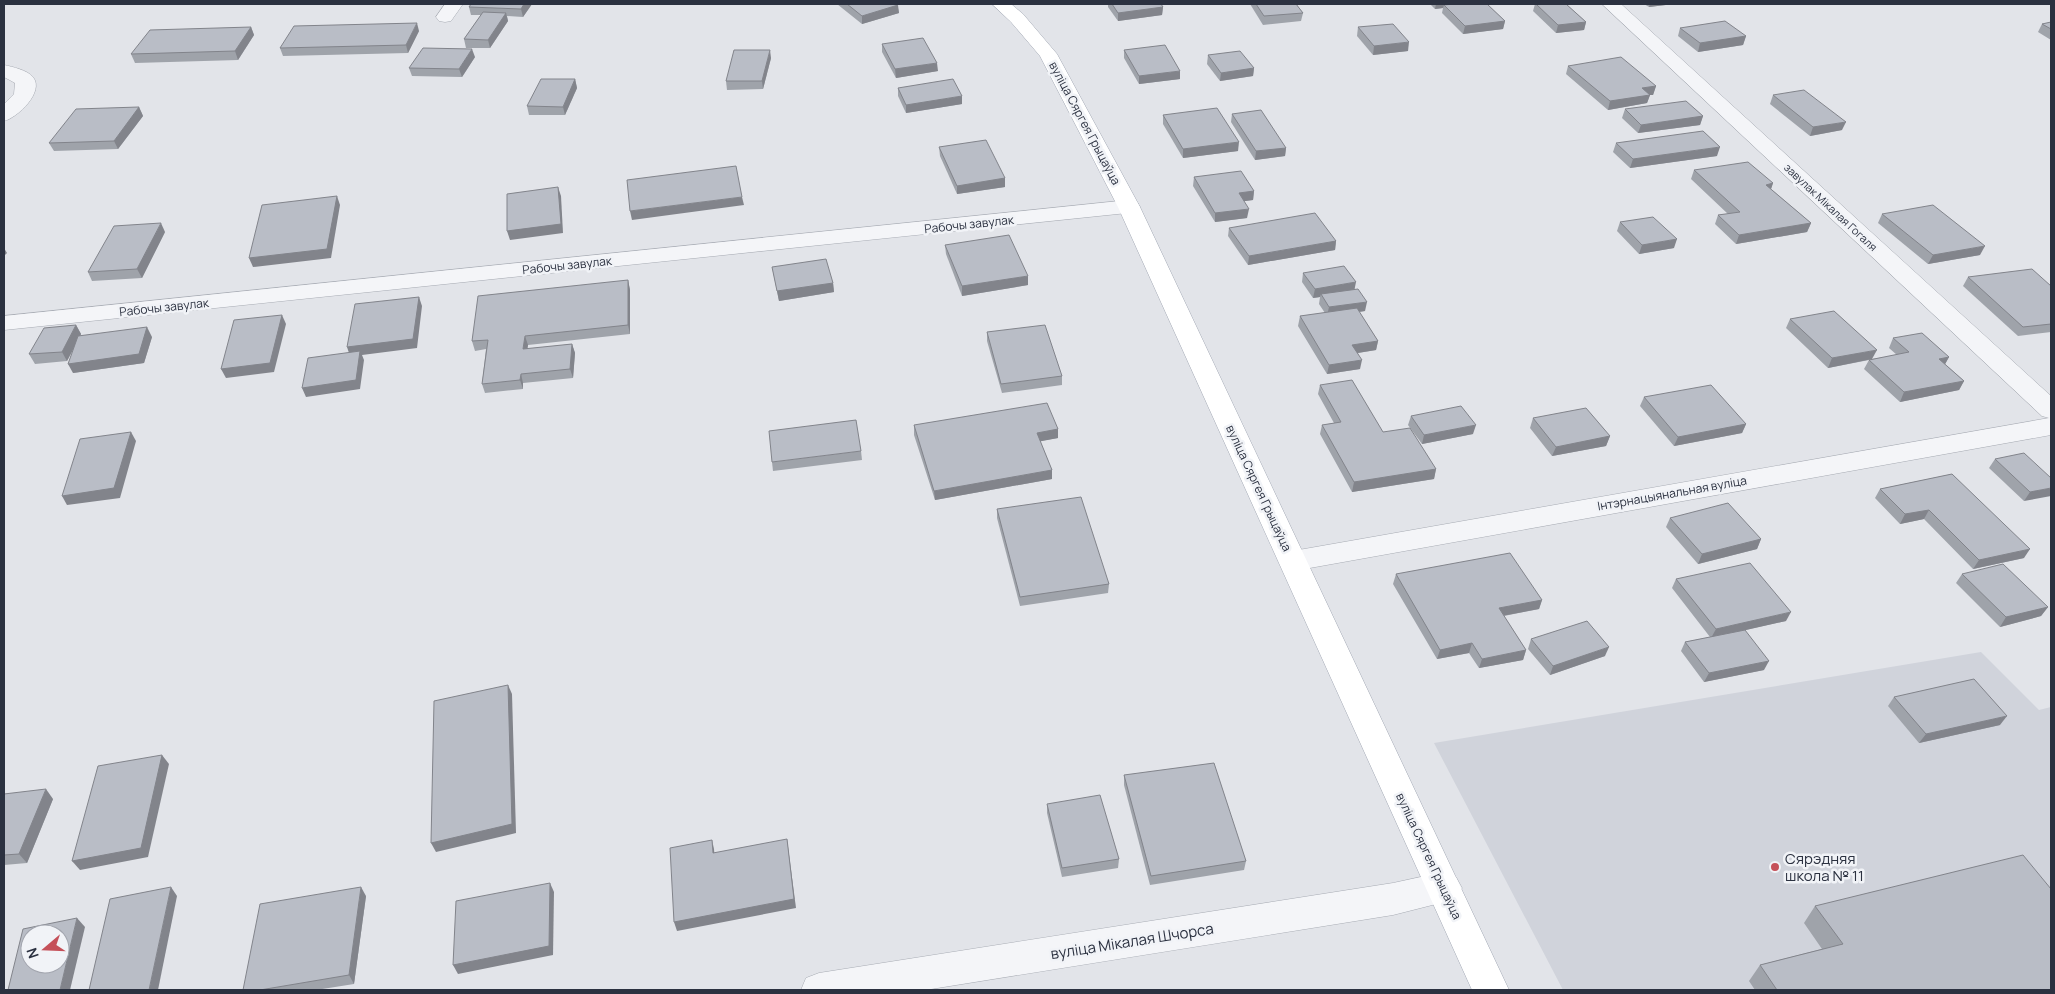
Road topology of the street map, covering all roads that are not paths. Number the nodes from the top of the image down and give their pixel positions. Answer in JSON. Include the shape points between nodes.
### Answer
{"nodes":[{"id":1,"x":1001,"y":4,"type":"edge"},
{"id":2,"x":1610,"y":4,"type":"edge"},
{"id":3,"x":4,"y":71,"type":"edge"},
{"id":4,"x":4,"y":115,"type":"edge"},
{"id":5,"x":1129,"y":208,"type":"junction"},
{"id":6,"x":4,"y":323,"type":"edge"},
{"id":7,"x":2051,"y":410,"type":"edge"},
{"id":8,"x":2051,"y":426,"type":"edge"},
{"id":9,"x":1293,"y":561,"type":"junction"},
{"id":10,"x":1444,"y":888,"type":"junction"},
{"id":11,"x":819,"y":990,"type":"edge"},
{"id":12,"x":1491,"y":990,"type":"edge"}],
"edges":[{"from":1,"to":5,"type":"main road","name":"вуліца Сяргея Грыцаўца","via":[[1048,54]]},
{"from":2,"to":7,"type":"street","name":"завулак Мікалая Гогаля"},
{"from":3,"to":4,"type":"street","via":[[25,80],[24,96]]},
{"from":5,"to":6,"type":"street","name":"Рабочы завулак"},
{"from":5,"to":9,"type":"main road","name":"вуліца Сяргея Грыцаўца"},
{"from":8,"to":9,"type":"street","name":"Інтэрнацыянальная вуліца"},
{"from":9,"to":10,"type":"main road","name":"вуліца Сяргея Грыцаўца"},
{"from":10,"to":11,"type":"street","name":"вуліца Мікалая Шчорса","via":[[1383,901]]},
{"from":10,"to":12,"type":"main road","name":"вуліца Сяргея Грыцаўца"}]}
